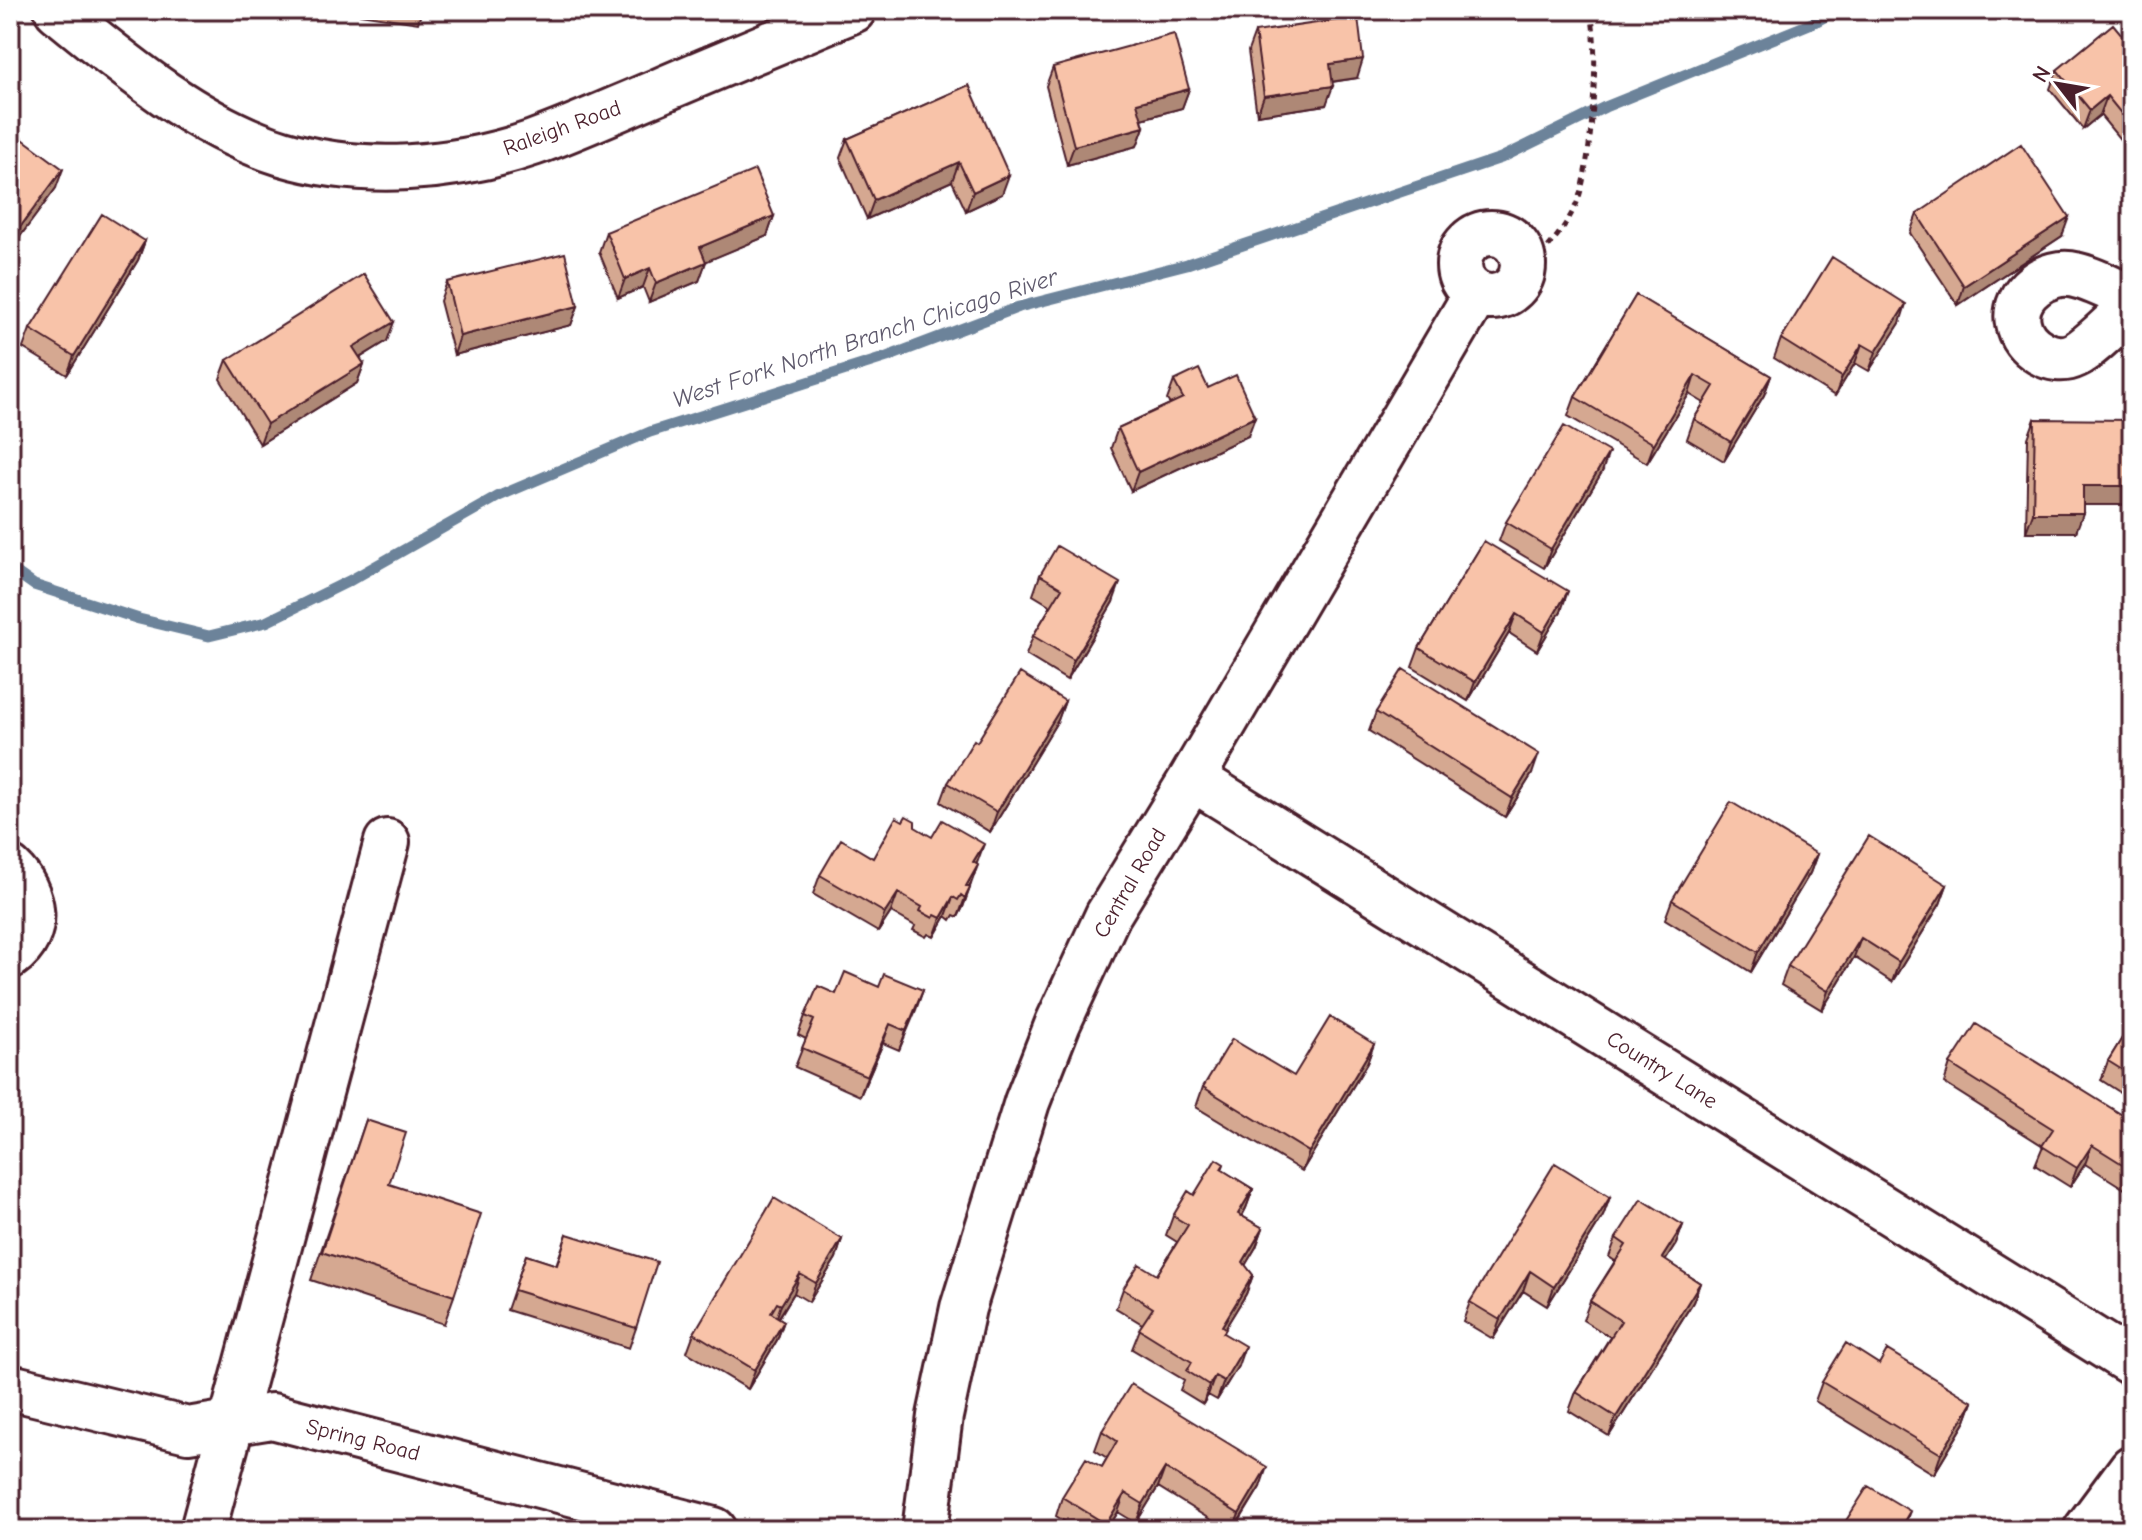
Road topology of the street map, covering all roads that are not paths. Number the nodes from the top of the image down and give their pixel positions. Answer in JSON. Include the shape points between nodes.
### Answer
{"nodes":[{"id":1,"x":57,"y":10,"type":"edge"},
{"id":2,"x":853,"y":10,"type":"edge"},
{"id":3,"x":1523,"y":273,"type":"road end"},
{"id":4,"x":2132,"y":298,"type":"edge"},
{"id":5,"x":2132,"y":307,"type":"edge"},
{"id":6,"x":1192,"y":778,"type":"junction"},
{"id":7,"x":387,"y":842,"type":"dead end"},
{"id":8,"x":10,"y":869,"type":"edge"},
{"id":9,"x":10,"y":956,"type":"edge"},
{"id":10,"x":2132,"y":1363,"type":"edge"},
{"id":11,"x":10,"y":1387,"type":"edge"},
{"id":12,"x":231,"y":1424,"type":"junction"},
{"id":13,"x":2132,"y":1468,"type":"edge"},
{"id":14,"x":203,"y":1530,"type":"edge"},
{"id":15,"x":714,"y":1530,"type":"edge"},
{"id":16,"x":925,"y":1530,"type":"edge"},
{"id":17,"x":2086,"y":1530,"type":"edge"}],
"edges":[{"from":1,"to":2,"type":"street","name":"Raleigh Road","via":[[225,130],[282,152],[337,164],[404,167],[465,161],[533,143]]},
{"from":3,"to":6,"type":"street","name":"Central Road","via":[[1520,251],[1505,235],[1494,232],[1465,245],[1459,267],[1476,294]]},
{"from":4,"to":5,"type":"street","via":[[2073,274],[2051,275],[2031,286],[2019,307],[2018,323],[2025,340],[2056,358],[2075,355]]},
{"from":6,"to":10,"type":"street","name":"Country Lane"},
{"from":6,"to":16,"type":"street","name":"Central Road","via":[[1108,915],[1027,1102],[963,1308],[940,1416]]},
{"from":7,"to":12,"type":"street"},
{"from":8,"to":9,"type":"street","via":[[23,882],[32,918],[27,936]]},
{"from":11,"to":12,"type":"street","name":"Spring Road","via":[[188,1430]]},
{"from":12,"to":14,"type":"street"},
{"from":12,"to":15,"type":"street","name":"Spring Road","via":[[272,1416]]},
{"from":13,"to":17,"type":"street"}]}
